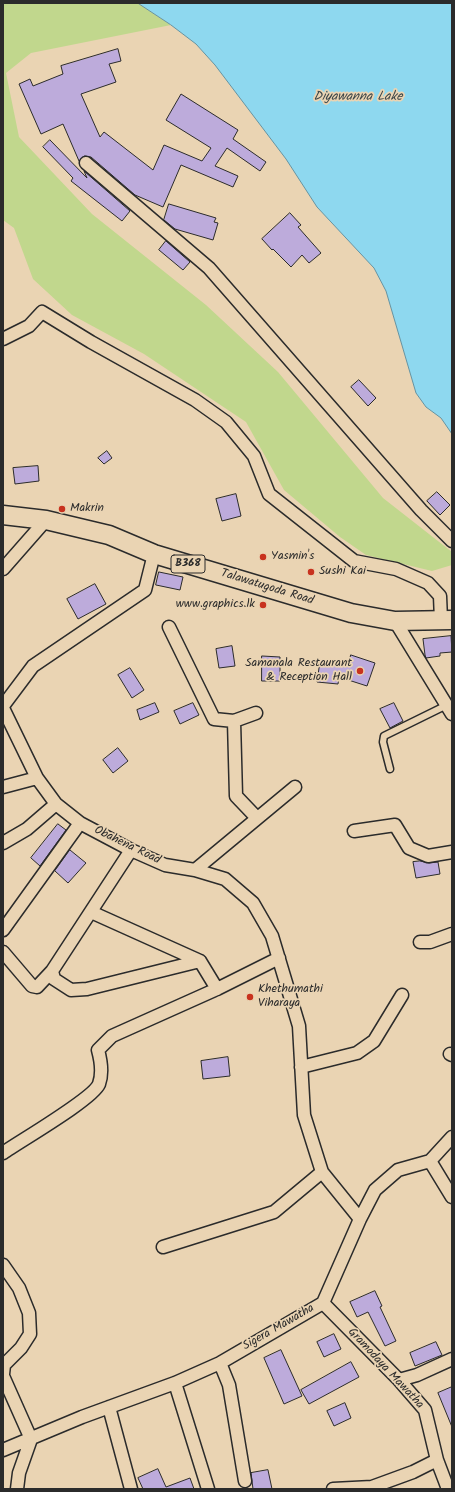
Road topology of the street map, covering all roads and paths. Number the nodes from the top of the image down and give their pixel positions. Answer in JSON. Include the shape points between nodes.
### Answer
{"nodes":[{"id":1,"x":86,"y":162,"type":"dead end"},
{"id":2,"x":3,"y":339,"type":"edge"},
{"id":3,"x":3,"y":515,"type":"edge"},
{"id":4,"x":46,"y":520,"type":"junction"},
{"id":5,"x":452,"y":541,"type":"edge"},
{"id":6,"x":154,"y":554,"type":"junction"},
{"id":7,"x":3,"y":569,"type":"edge"},
{"id":8,"x":448,"y":619,"type":"edge"},
{"id":9,"x":395,"y":622,"type":"junction"},
{"id":10,"x":169,"y":628,"type":"dead end"},
{"id":11,"x":3,"y":707,"type":"edge"},
{"id":12,"x":450,"y":710,"type":"edge"},
{"id":13,"x":256,"y":713,"type":"dead end"},
{"id":14,"x":234,"y":721,"type":"junction"},
{"id":15,"x":390,"y":769,"type":"dead end"},
{"id":16,"x":37,"y":778,"type":"junction"},
{"id":17,"x":3,"y":787,"type":"edge"},
{"id":18,"x":295,"y":787,"type":"dead end"},
{"id":19,"x":56,"y":804,"type":"junction"},
{"id":20,"x":257,"y":818,"type":"junction"},
{"id":21,"x":80,"y":823,"type":"junction"},
{"id":22,"x":354,"y":831,"type":"dead end"},
{"id":23,"x":3,"y":844,"type":"edge"},
{"id":24,"x":131,"y":850,"type":"junction"},
{"id":25,"x":452,"y":852,"type":"edge"},
{"id":26,"x":195,"y":870,"type":"junction"},
{"id":27,"x":91,"y":912,"type":"junction"},
{"id":28,"x":3,"y":930,"type":"edge"},
{"id":29,"x":452,"y":934,"type":"edge"},
{"id":30,"x":420,"y":942,"type":"dead end"},
{"id":31,"x":3,"y":952,"type":"edge"},
{"id":32,"x":279,"y":958,"type":"junction"},
{"id":33,"x":200,"y":961,"type":"junction"},
{"id":34,"x":52,"y":971,"type":"junction"},
{"id":35,"x":217,"y":989,"type":"junction"},
{"id":36,"x":402,"y":995,"type":"dead end"},
{"id":37,"x":301,"y":1067,"type":"junction"},
{"id":38,"x":452,"y":1137,"type":"edge"},
{"id":39,"x":3,"y":1152,"type":"edge"},
{"id":40,"x":430,"y":1161,"type":"junction"},
{"id":41,"x":322,"y":1172,"type":"junction"},
{"id":42,"x":452,"y":1197,"type":"edge"},
{"id":43,"x":360,"y":1219,"type":"junction"},
{"id":44,"x":163,"y":1247,"type":"dead end"},
{"id":45,"x":3,"y":1265,"type":"edge"},
{"id":46,"x":323,"y":1303,"type":"junction"},
{"id":47,"x":452,"y":1359,"type":"edge"},
{"id":48,"x":220,"y":1363,"type":"junction"},
{"id":49,"x":3,"y":1374,"type":"edge"},
{"id":50,"x":399,"y":1380,"type":"junction"},
{"id":51,"x":175,"y":1383,"type":"junction"},
{"id":52,"x":109,"y":1407,"type":"junction"},
{"id":53,"x":32,"y":1438,"type":"junction"},
{"id":54,"x":3,"y":1450,"type":"edge"},
{"id":55,"x":437,"y":1460,"type":"junction"},
{"id":56,"x":245,"y":1480,"type":"dead end"},
{"id":57,"x":18,"y":1489,"type":"edge"},
{"id":58,"x":131,"y":1489,"type":"edge"},
{"id":59,"x":208,"y":1489,"type":"edge"},
{"id":60,"x":333,"y":1489,"type":"edge"},
{"id":61,"x":448,"y":1489,"type":"edge"}],
"edges":[{"from":1,"to":5,"type":"street","via":[[209,268],[395,482]]},
{"from":2,"to":8,"type":"street","via":[[29,326],[42,312],[195,400],[226,422],[254,456],[269,494],[354,561],[396,569],[428,583],[440,596]]},
{"from":3,"to":4,"type":"main road","name":"Talawatugoda Road","number":"B368"},
{"from":4,"to":6,"type":"main road","name":"Talawatugoda Road","number":"B368","via":[[109,536]]},
{"from":4,"to":7,"type":"street"},
{"from":6,"to":9,"type":"main road","name":"Talawatugoda Road","number":"B368","via":[[351,613]]},
{"from":6,"to":11,"type":"street","via":[[145,590],[33,666]]},
{"from":8,"to":9,"type":"main road","name":"Talawatugoda Road","number":"B368"},
{"from":9,"to":12,"type":"street"},
{"from":10,"to":14,"type":"street","via":[[214,719]]},
{"from":11,"to":16,"type":"street","name":"Obahena Road"},
{"from":12,"to":15,"type":"lane","via":[[384,736]]},
{"from":13,"to":14,"type":"street"},
{"from":14,"to":20,"type":"street","via":[[236,796]]},
{"from":16,"to":17,"type":"street"},
{"from":16,"to":19,"type":"street","name":"Obahena Road"},
{"from":18,"to":20,"type":"street"},
{"from":19,"to":21,"type":"street","name":"Obahena Road"},
{"from":19,"to":23,"type":"street","via":[[28,829]]},
{"from":20,"to":26,"type":"street"},
{"from":21,"to":24,"type":"street","name":"Obahena Road"},
{"from":21,"to":28,"type":"street"},
{"from":22,"to":25,"type":"street","via":[[395,825],[409,848],[428,856]]},
{"from":24,"to":26,"type":"street","name":"Obahena Road","via":[[165,865]]},
{"from":24,"to":27,"type":"street"},
{"from":26,"to":32,"type":"street","name":"Obahena Road","via":[[225,879],[253,903],[272,936]]},
{"from":27,"to":33,"type":"street"},
{"from":27,"to":34,"type":"street"},
{"from":29,"to":30,"type":"street","via":[[430,942]]},
{"from":31,"to":34,"type":"street","via":[[32,986],[37,987]]},
{"from":32,"to":35,"type":"street"},
{"from":32,"to":37,"type":"street","name":"Obahena Road","via":[[298,1026]]},
{"from":33,"to":34,"type":"street","via":[[87,989],[72,990],[54,979]]},
{"from":33,"to":35,"type":"street"},
{"from":35,"to":39,"type":"street","via":[[112,1036],[98,1050],[102,1065],[99,1085],[86,1098]]},
{"from":36,"to":37,"type":"street","via":[[374,1041],[357,1053]]},
{"from":37,"to":41,"type":"street","name":"Obahena Road","via":[[304,1115]]},
{"from":38,"to":40,"type":"street"},
{"from":40,"to":42,"type":"street"},
{"from":40,"to":43,"type":"street","name":"Sigera Mawatha","via":[[398,1170],[376,1190]]},
{"from":41,"to":43,"type":"street","name":"Obahena Road"},
{"from":41,"to":44,"type":"street","via":[[274,1212]]},
{"from":43,"to":46,"type":"street","name":"Sigera Mawatha"},
{"from":45,"to":49,"type":"street","via":[[19,1288],[29,1313],[30,1334],[21,1348],[4,1365]]},
{"from":46,"to":48,"type":"street","name":"Sigera Mawatha"},
{"from":46,"to":50,"type":"street","name":"Gramodaya Mawatha"},
{"from":47,"to":50,"type":"street"},
{"from":48,"to":51,"type":"street","name":"Sigera Mawatha"},
{"from":48,"to":56,"type":"street","via":[[229,1385]]},
{"from":49,"to":53,"type":"street"},
{"from":50,"to":55,"type":"street","name":"Gramodaya Mawatha","via":[[425,1410]]},
{"from":51,"to":52,"type":"street","name":"Sigera Mawatha"},
{"from":51,"to":59,"type":"street"},
{"from":52,"to":53,"type":"street","name":"Sigera Mawatha"},
{"from":52,"to":58,"type":"street"},
{"from":53,"to":54,"type":"street","name":"Sigera Mawatha"},
{"from":53,"to":57,"type":"street","via":[[19,1473]]},
{"from":55,"to":60,"type":"street","via":[[372,1487]]},
{"from":55,"to":61,"type":"street","name":"Gramodaya Mawatha"}]}
